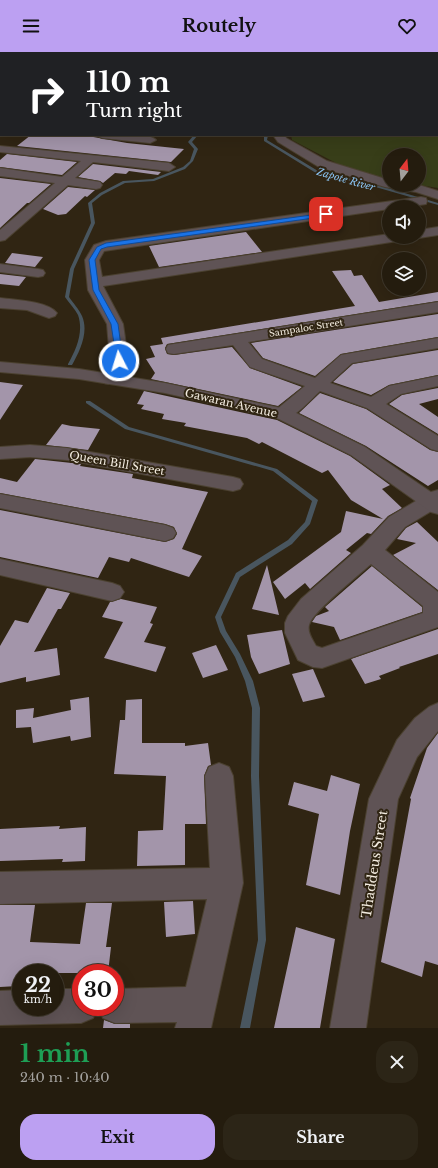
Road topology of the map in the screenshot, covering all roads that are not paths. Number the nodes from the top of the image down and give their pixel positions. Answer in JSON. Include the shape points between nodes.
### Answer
{"nodes":[{"id":1,"x":112,"y":136,"type":"edge"},
{"id":2,"x":280,"y":136,"type":"edge"},
{"id":3,"x":150,"y":140,"type":"dead end"},
{"id":4,"x":0,"y":150,"type":"edge"},
{"id":5,"x":90,"y":159,"type":"junction"},
{"id":6,"x":169,"y":167,"type":"dead end"},
{"id":7,"x":6,"y":172,"type":"edge"},
{"id":8,"x":65,"y":180,"type":"junction"},
{"id":9,"x":0,"y":182,"type":"edge"},
{"id":10,"x":382,"y":182,"type":"edge"},
{"id":11,"x":96,"y":184,"type":"dead end"},
{"id":12,"x":426,"y":191,"type":"edge"},
{"id":13,"x":438,"y":195,"type":"edge"},
{"id":14,"x":382,"y":206,"type":"edge"},
{"id":15,"x":438,"y":231,"type":"edge"},
{"id":16,"x":426,"y":233,"type":"edge"},
{"id":17,"x":0,"y":237,"type":"edge"},
{"id":18,"x":382,"y":239,"type":"edge"},
{"id":19,"x":0,"y":268,"type":"edge"},
{"id":20,"x":38,"y":273,"type":"dead end"},
{"id":21,"x":95,"y":283,"type":"junction"},
{"id":22,"x":0,"y":303,"type":"edge"},
{"id":23,"x":438,"y":307,"type":"edge"},
{"id":24,"x":49,"y":314,"type":"dead end"},
{"id":25,"x":237,"y":339,"type":"junction"},
{"id":26,"x":438,"y":343,"type":"edge"},
{"id":27,"x":174,"y":349,"type":"dead end"},
{"id":28,"x":0,"y":367,"type":"edge"},
{"id":29,"x":110,"y":379,"type":"junction"},
{"id":30,"x":438,"y":381,"type":"edge"},
{"id":31,"x":317,"y":385,"type":"junction"},
{"id":32,"x":373,"y":404,"type":"junction"},
{"id":33,"x":282,"y":414,"type":"junction"},
{"id":34,"x":438,"y":445,"type":"edge"},
{"id":35,"x":0,"y":453,"type":"edge"},
{"id":36,"x":233,"y":484,"type":"dead end"},
{"id":37,"x":0,"y":501,"type":"edge"},
{"id":38,"x":436,"y":502,"type":"edge"},
{"id":39,"x":165,"y":533,"type":"dead end"},
{"id":40,"x":371,"y":551,"type":"junction"},
{"id":41,"x":0,"y":567,"type":"edge"},
{"id":42,"x":112,"y":592,"type":"dead end"},
{"id":43,"x":438,"y":715,"type":"edge"},
{"id":44,"x":220,"y":776,"type":"dead end"},
{"id":45,"x":227,"y":883,"type":"junction"},
{"id":46,"x":0,"y":888,"type":"edge"},
{"id":47,"x":72,"y":1006,"type":"edge"},
{"id":48,"x":124,"y":1007,"type":"edge"},
{"id":49,"x":0,"y":1008,"type":"edge"},
{"id":50,"x":196,"y":1016,"type":"edge"},
{"id":51,"x":348,"y":1028,"type":"edge"}],
"edges":[{"from":1,"to":3,"type":"street"},
{"from":2,"to":10,"type":"street","via":[[282,140],[323,164]]},
{"from":4,"to":5,"type":"street"},
{"from":5,"to":6,"type":"street"},
{"from":5,"to":8,"type":"street"},
{"from":7,"to":8,"type":"street"},
{"from":7,"to":9,"type":"street"},
{"from":8,"to":11,"type":"street"},
{"from":8,"to":17,"type":"street"},
{"from":12,"to":13,"type":"street"},
{"from":14,"to":21,"type":"street","via":[[106,245],[99,248],[92,260]]},
{"from":15,"to":16,"type":"street"},
{"from":18,"to":21,"type":"street"},
{"from":19,"to":20,"type":"street"},
{"from":21,"to":29,"type":"street","via":[[96,290],[115,324],[119,361]]},
{"from":22,"to":24,"type":"street","via":[[30,306]]},
{"from":23,"to":25,"type":"street","name":"Sampaloc Street"},
{"from":25,"to":27,"type":"street","name":"Sampaloc Street"},
{"from":25,"to":31,"type":"street","via":[[256,363]]},
{"from":26,"to":31,"type":"street","via":[[347,359]]},
{"from":28,"to":29,"type":"street","name":"Gawaran Avenue"},
{"from":29,"to":33,"type":"street","name":"Gawaran Avenue","via":[[165,388]]},
{"from":30,"to":32,"type":"street","via":[[395,390]]},
{"from":31,"to":32,"type":"street"},
{"from":31,"to":33,"type":"street"},
{"from":32,"to":34,"type":"street"},
{"from":33,"to":38,"type":"street","name":"Gawaran Avenue","via":[[358,451]]},
{"from":35,"to":36,"type":"street","name":"Queen Bill Street","via":[[30,451],[67,454]]},
{"from":37,"to":39,"type":"street"},
{"from":38,"to":40,"type":"street","via":[[397,522]]},
{"from":40,"to":40,"type":"street","via":[[309,606],[297,623],[297,633],[307,653],[313,657],[322,658],[433,619],[436,611],[434,602]]},
{"from":41,"to":42,"type":"street"},
{"from":43,"to":51,"type":"street","name":"Thaddeus Street","via":[[425,726],[407,749],[384,799]]},
{"from":44,"to":45,"type":"street"},
{"from":45,"to":46,"type":"street"},
{"from":45,"to":50,"type":"street"},
{"from":47,"to":49,"type":"street"},
{"from":48,"to":50,"type":"street"}]}
